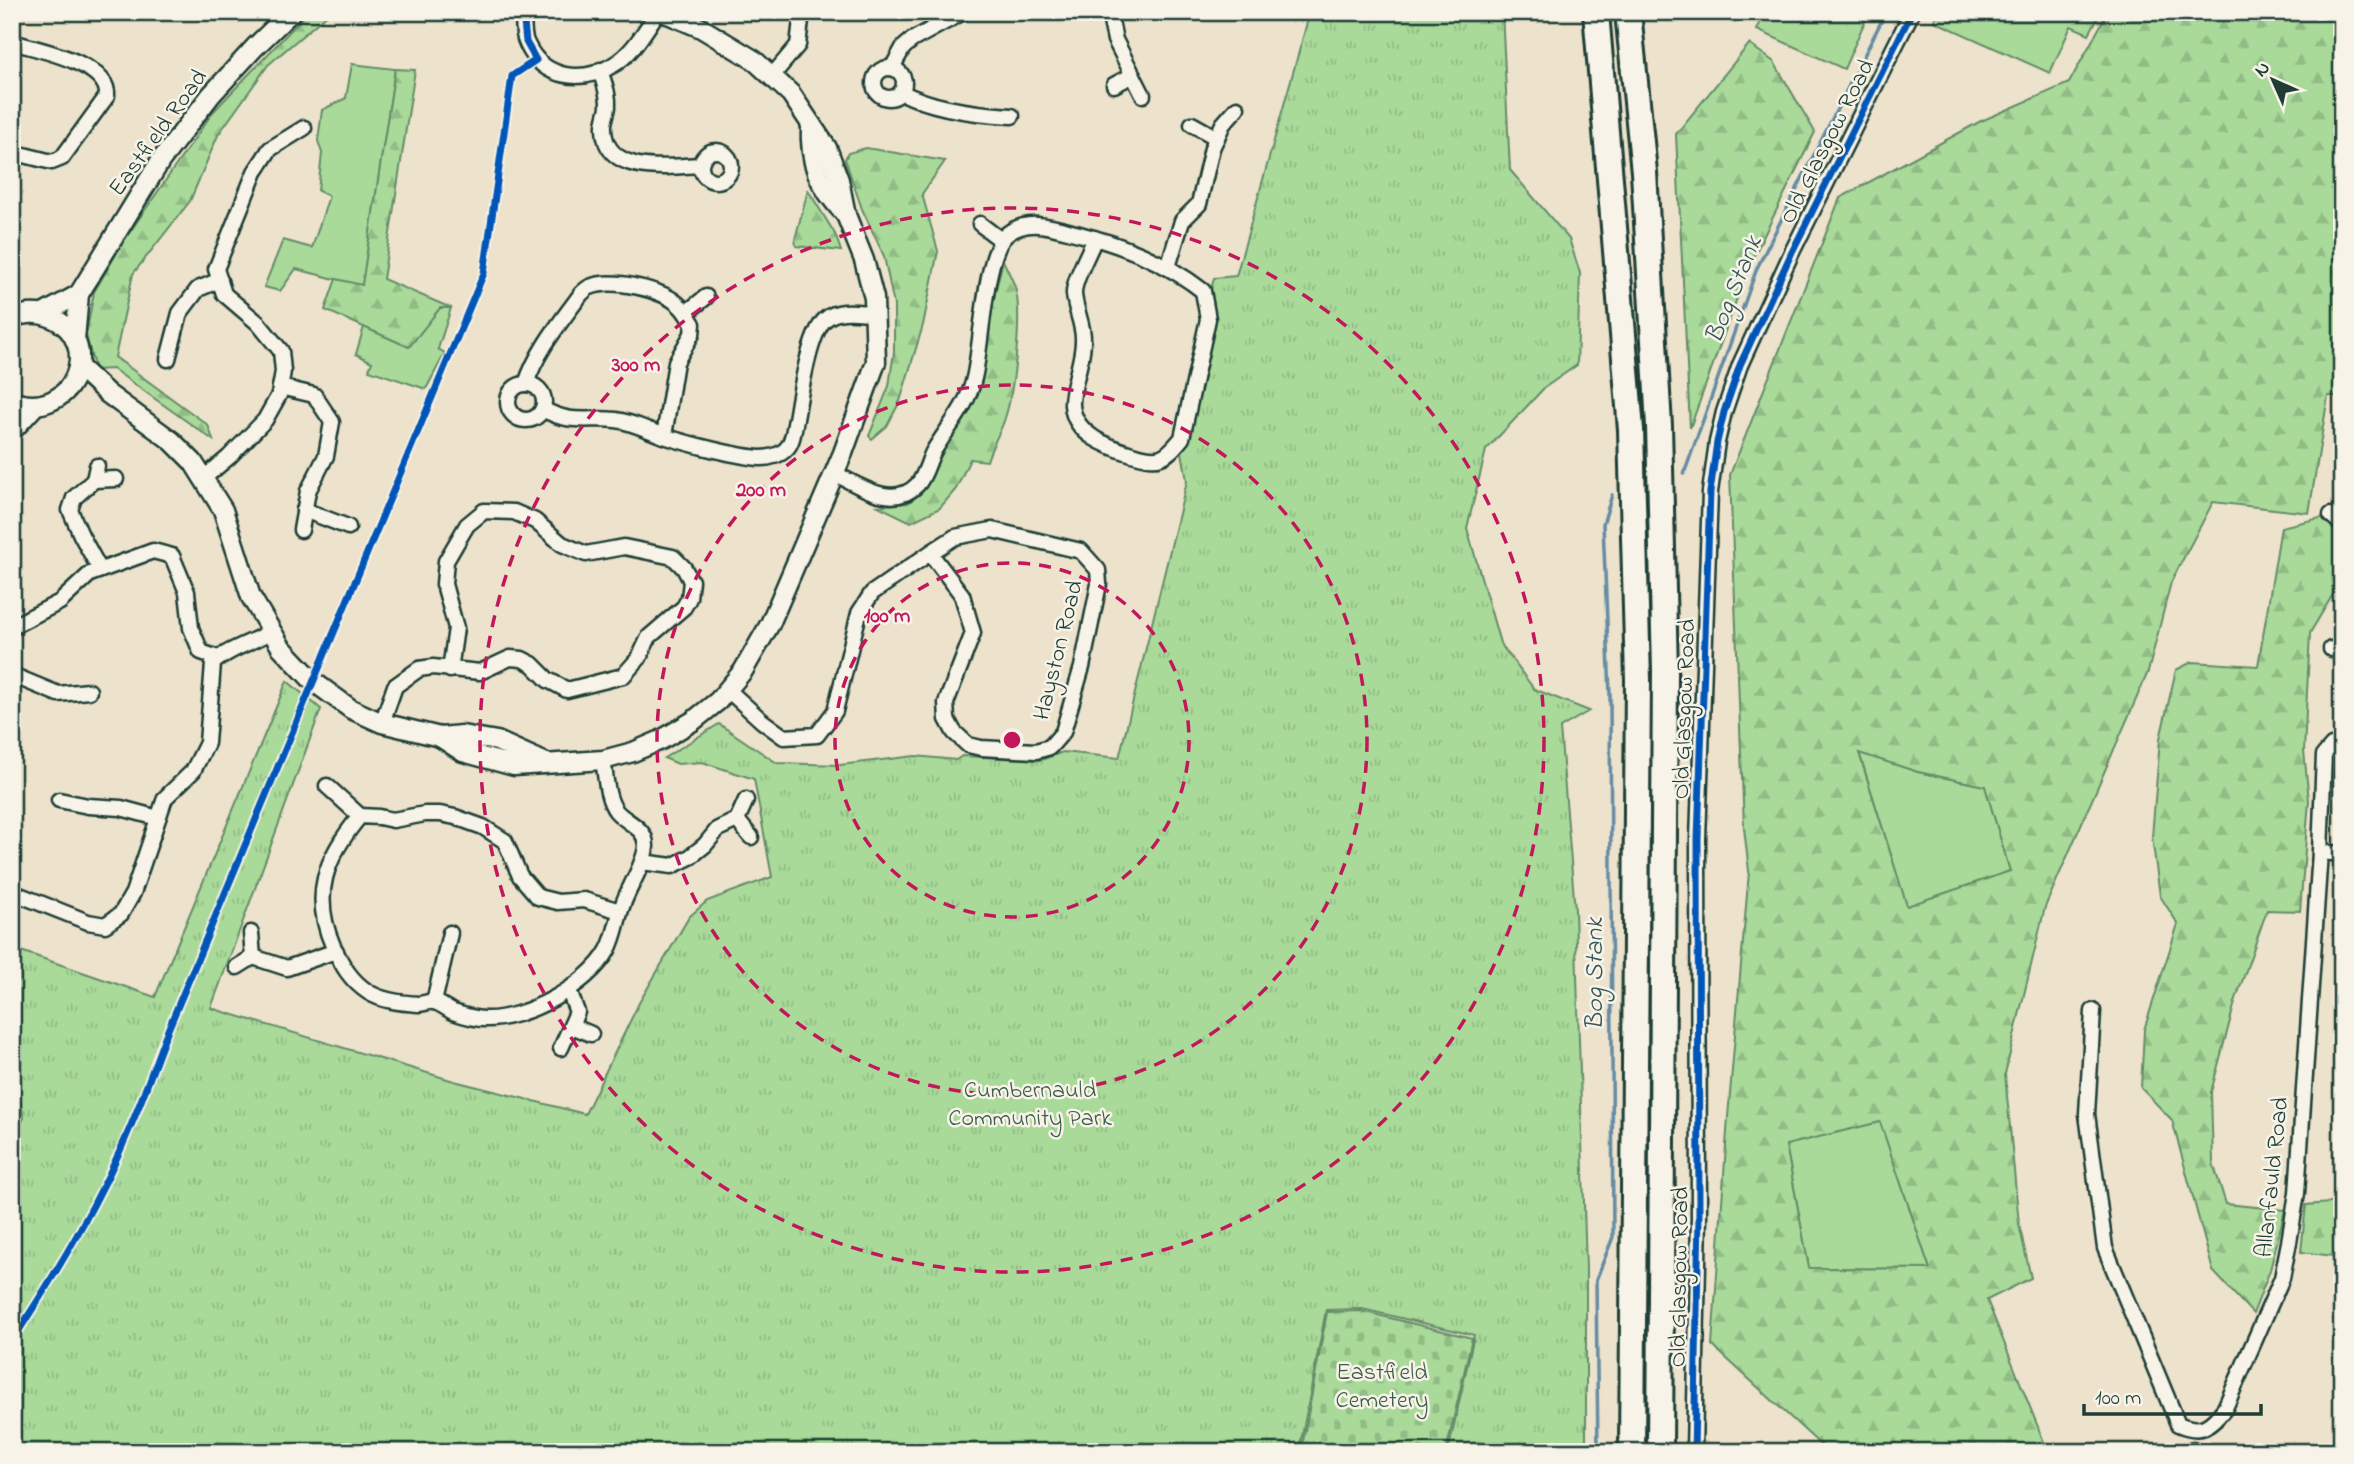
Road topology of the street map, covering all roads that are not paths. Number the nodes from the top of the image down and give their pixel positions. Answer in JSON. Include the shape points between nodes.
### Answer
{"nodes":[{"id":1,"x":291,"y":12,"type":"edge"},
{"id":2,"x":523,"y":12,"type":"edge"},
{"id":3,"x":661,"y":12,"type":"edge"},
{"id":4,"x":802,"y":12,"type":"edge"},
{"id":5,"x":963,"y":12,"type":"edge"},
{"id":6,"x":1109,"y":12,"type":"edge"},
{"id":7,"x":1596,"y":12,"type":"edge"},
{"id":8,"x":1628,"y":12,"type":"edge"},
{"id":9,"x":1912,"y":12,"type":"edge"},
{"id":10,"x":12,"y":42,"type":"edge"},
{"id":11,"x":892,"y":68,"type":"junction"},
{"id":12,"x":600,"y":70,"type":"junction"},
{"id":13,"x":1133,"y":75,"type":"junction"},
{"id":14,"x":772,"y":76,"type":"junction"},
{"id":15,"x":1114,"y":85,"type":"dead end"},
{"id":16,"x":901,"y":92,"type":"junction"},
{"id":17,"x":1143,"y":94,"type":"dead end"},
{"id":18,"x":1237,"y":108,"type":"dead end"},
{"id":19,"x":1012,"y":116,"type":"dead end"},
{"id":20,"x":1192,"y":124,"type":"dead end"},
{"id":21,"x":304,"y":128,"type":"dead end"},
{"id":22,"x":1217,"y":138,"type":"junction"},
{"id":23,"x":12,"y":152,"type":"edge"},
{"id":24,"x":700,"y":165,"type":"dead end"},
{"id":25,"x":980,"y":223,"type":"dead end"},
{"id":26,"x":1095,"y":238,"type":"junction"},
{"id":27,"x":1002,"y":240,"type":"junction"},
{"id":28,"x":1168,"y":267,"type":"junction"},
{"id":29,"x":220,"y":280,"type":"junction"},
{"id":30,"x":79,"y":294,"type":"junction"},
{"id":31,"x":706,"y":296,"type":"dead end"},
{"id":32,"x":16,"y":313,"type":"edge"},
{"id":33,"x":686,"y":313,"type":"junction"},
{"id":34,"x":874,"y":313,"type":"junction"},
{"id":35,"x":43,"y":314,"type":"junction"},
{"id":36,"x":75,"y":340,"type":"junction"},
{"id":37,"x":168,"y":359,"type":"dead end"},
{"id":38,"x":79,"y":367,"type":"junction"},
{"id":39,"x":526,"y":384,"type":"junction"},
{"id":40,"x":280,"y":387,"type":"junction"},
{"id":41,"x":67,"y":391,"type":"junction"},
{"id":42,"x":108,"y":394,"type":"junction"},
{"id":43,"x":12,"y":401,"type":"edge"},
{"id":44,"x":34,"y":406,"type":"junction"},
{"id":45,"x":543,"y":409,"type":"junction"},
{"id":46,"x":12,"y":431,"type":"edge"},
{"id":47,"x":664,"y":436,"type":"junction"},
{"id":48,"x":834,"y":473,"type":"junction"},
{"id":49,"x":204,"y":478,"type":"junction"},
{"id":50,"x":116,"y":479,"type":"dead end"},
{"id":51,"x":304,"y":510,"type":"junction"},
{"id":52,"x":348,"y":527,"type":"dead end"},
{"id":53,"x":301,"y":530,"type":"dead end"},
{"id":54,"x":930,"y":553,"type":"junction"},
{"id":55,"x":100,"y":570,"type":"junction"},
{"id":56,"x":12,"y":629,"type":"edge"},
{"id":57,"x":270,"y":632,"type":"junction"},
{"id":58,"x":218,"y":658,"type":"junction"},
{"id":59,"x":450,"y":670,"type":"junction"},
{"id":60,"x":12,"y":675,"type":"edge"},
{"id":61,"x":728,"y":690,"type":"junction"},
{"id":62,"x":89,"y":691,"type":"dead end"},
{"id":63,"x":382,"y":723,"type":"junction"},
{"id":64,"x":2342,"y":747,"type":"edge"},
{"id":65,"x":603,"y":760,"type":"junction"},
{"id":66,"x":327,"y":786,"type":"dead end"},
{"id":67,"x":59,"y":800,"type":"dead end"},
{"id":68,"x":746,"y":800,"type":"dead end"},
{"id":69,"x":360,"y":816,"type":"junction"},
{"id":70,"x":158,"y":818,"type":"junction"},
{"id":71,"x":737,"y":820,"type":"junction"},
{"id":72,"x":751,"y":837,"type":"dead end"},
{"id":73,"x":2320,"y":852,"type":"junction"},
{"id":74,"x":2342,"y":854,"type":"edge"},
{"id":75,"x":642,"y":862,"type":"junction"},
{"id":76,"x":12,"y":892,"type":"edge"},
{"id":77,"x":620,"y":911,"type":"junction"},
{"id":78,"x":251,"y":933,"type":"dead end"},
{"id":79,"x":450,"y":933,"type":"dead end"},
{"id":80,"x":336,"y":951,"type":"junction"},
{"id":81,"x":253,"y":957,"type":"junction"},
{"id":82,"x":237,"y":967,"type":"dead end"},
{"id":83,"x":569,"y":990,"type":"junction"},
{"id":84,"x":434,"y":1002,"type":"junction"},
{"id":85,"x":2093,"y":1011,"type":"dead end"},
{"id":86,"x":572,"y":1026,"type":"junction"},
{"id":87,"x":591,"y":1034,"type":"dead end"},
{"id":88,"x":561,"y":1048,"type":"dead end"},
{"id":89,"x":1632,"y":1452,"type":"edge"},
{"id":90,"x":1660,"y":1452,"type":"edge"},
{"id":91,"x":1694,"y":1452,"type":"edge"}],
"edges":[{"from":1,"to":30,"type":"street","name":"Eastfield Road","via":[[237,66],[180,134]]},
{"from":2,"to":12,"type":"street","via":[[526,43],[550,72],[575,77]]},
{"from":3,"to":12,"type":"street","via":[[623,58]]},
{"from":3,"to":14,"type":"street","via":[[729,43]]},
{"from":4,"to":14,"type":"street","via":[[798,45]]},
{"from":5,"to":11,"type":"street","via":[[912,40]]},
{"from":6,"to":13,"type":"street","via":[[1115,40]]},
{"from":7,"to":89,"type":"highway","via":[[1631,430],[1638,666]]},
{"from":8,"to":90,"type":"highway","via":[[1644,172],[1659,426],[1664,630]]},
{"from":9,"to":91,"type":"street","name":"Old Glasgow Road","via":[[1740,365],[1714,452],[1698,839]]},
{"from":10,"to":23,"type":"street","via":[[72,59],[103,79],[108,88],[107,96],[62,158],[52,162]]},
{"from":11,"to":16,"type":"street","via":[[903,78]]},
{"from":11,"to":16,"type":"street","via":[[877,73],[875,89],[886,97]]},
{"from":12,"to":24,"type":"street","via":[[608,100],[604,129],[613,152],[640,166]]},
{"from":13,"to":15,"type":"street"},
{"from":13,"to":17,"type":"street"},
{"from":14,"to":34,"type":"street","via":[[791,94],[827,148],[864,260]]},
{"from":16,"to":19,"type":"street","via":[[927,103]]},
{"from":18,"to":22,"type":"street"},
{"from":20,"to":22,"type":"street"},
{"from":21,"to":29,"type":"street","via":[[270,149],[255,172],[216,269]]},
{"from":22,"to":28,"type":"street","via":[[1199,204],[1182,221]]},
{"from":25,"to":27,"type":"street"},
{"from":26,"to":27,"type":"street","via":[[1036,223],[1016,228]]},
{"from":26,"to":28,"type":"street"},
{"from":26,"to":28,"type":"street","via":[[1074,291],[1083,351],[1072,406],[1082,426],[1104,445],[1150,459],[1170,453],[1182,438],[1208,319],[1203,291]]},
{"from":27,"to":48,"type":"street","via":[[990,274],[974,379],[918,484],[904,495],[879,495]]},
{"from":29,"to":37,"type":"street","via":[[198,289],[180,313]]},
{"from":29,"to":40,"type":"street","via":[[224,294],[282,351]]},
{"from":30,"to":35,"type":"street"},
{"from":30,"to":36,"type":"street","name":"Eastfield Road"},
{"from":31,"to":33,"type":"street"},
{"from":32,"to":35,"type":"street"},
{"from":33,"to":39,"type":"street","via":[[664,295],[646,288],[590,287],[581,293],[539,355]]},
{"from":33,"to":47,"type":"street","via":[[694,324],[676,362]]},
{"from":34,"to":47,"type":"street","via":[[844,312],[827,318],[817,331],[794,432],[788,448],[779,455],[761,458]]},
{"from":34,"to":48,"type":"street","via":[[876,362]]},
{"from":35,"to":36,"type":"street","via":[[62,324]]},
{"from":36,"to":38,"type":"street","name":"Eastfield Road"},
{"from":38,"to":41,"type":"street"},
{"from":38,"to":42,"type":"street"},
{"from":39,"to":45,"type":"street","via":[[542,392]]},
{"from":39,"to":45,"type":"street","via":[[511,392],[510,410],[529,420]]},
{"from":40,"to":49,"type":"street","via":[[265,420]]},
{"from":40,"to":51,"type":"street","via":[[314,395],[332,422],[326,456]]},
{"from":41,"to":42,"type":"street"},
{"from":41,"to":44,"type":"street","via":[[47,404]]},
{"from":42,"to":49,"type":"street","via":[[172,440]]},
{"from":43,"to":44,"type":"street"},
{"from":44,"to":46,"type":"street"},
{"from":45,"to":47,"type":"street","via":[[556,417],[617,420]]},
{"from":48,"to":61,"type":"street","via":[[758,649]]},
{"from":49,"to":57,"type":"street","via":[[223,510],[251,597]]},
{"from":50,"to":55,"type":"street","via":[[96,473],[74,498],[70,510]]},
{"from":51,"to":52,"type":"street"},
{"from":51,"to":53,"type":"street"},
{"from":54,"to":54,"type":"street","name":"Hayston Road","via":[[955,537],[992,530],[1081,551],[1098,570],[1082,667],[1063,732],[1050,747],[1036,751],[981,748],[968,745],[954,732],[946,703],[974,633],[962,594]]},
{"from":54,"to":61,"type":"street","name":"Hayston Road","via":[[872,593],[859,613],[835,710],[817,735],[784,737]]},
{"from":55,"to":56,"type":"street","via":[[60,602]]},
{"from":55,"to":58,"type":"street","via":[[153,551],[172,556],[187,592],[195,639],[201,652]]},
{"from":57,"to":58,"type":"street"},
{"from":57,"to":63,"type":"street","via":[[322,689]]},
{"from":58,"to":70,"type":"street","via":[[210,680],[207,743],[193,771],[165,798]]},
{"from":59,"to":59,"type":"street","via":[[480,672],[510,657],[522,659],[567,690],[623,676],[649,637],[684,607],[691,581],[673,557],[624,547],[586,554],[562,544],[536,521],[514,512],[484,511],[467,525],[446,561],[444,584],[456,628]]},
{"from":59,"to":63,"type":"street","via":[[419,669],[395,687]]},
{"from":60,"to":62,"type":"street","via":[[58,694]]},
{"from":61,"to":65,"type":"street","via":[[693,721],[661,740]]},
{"from":63,"to":65,"type":"street","via":[[440,737],[463,752],[514,766]]},
{"from":64,"to":73,"type":"street","name":"Allanfauld Road","via":[[2332,746],[2324,755]]},
{"from":65,"to":75,"type":"street","via":[[615,809],[636,826],[646,844]]},
{"from":66,"to":69,"type":"street"},
{"from":67,"to":70,"type":"street"},
{"from":68,"to":71,"type":"street"},
{"from":69,"to":77,"type":"street","via":[[393,820],[425,814],[455,817],[505,841],[520,876],[538,897],[558,902],[584,900]]},
{"from":69,"to":80,"type":"street","via":[[335,850],[321,903],[324,925]]},
{"from":70,"to":76,"type":"street","via":[[133,893],[121,914],[105,925]]},
{"from":71,"to":72,"type":"street"},
{"from":71,"to":75,"type":"street","via":[[718,829],[705,845],[672,866]]},
{"from":73,"to":74,"type":"street"},
{"from":73,"to":85,"type":"street","name":"Allanfauld Road","via":[[2297,1193],[2282,1278],[2225,1408],[2211,1425],[2192,1430],[2178,1424],[2105,1248],[2087,1129]]},
{"from":75,"to":77,"type":"street"},
{"from":77,"to":83,"type":"street","via":[[608,951]]},
{"from":78,"to":81,"type":"street"},
{"from":79,"to":84,"type":"street"},
{"from":80,"to":81,"type":"street","via":[[288,968]]},
{"from":80,"to":84,"type":"street","via":[[346,974],[369,992],[392,1002]]},
{"from":81,"to":82,"type":"street"},
{"from":83,"to":84,"type":"street","via":[[503,1018],[482,1020]]},
{"from":83,"to":86,"type":"street","via":[[577,1012]]},
{"from":86,"to":87,"type":"street"},
{"from":86,"to":88,"type":"street"}]}
